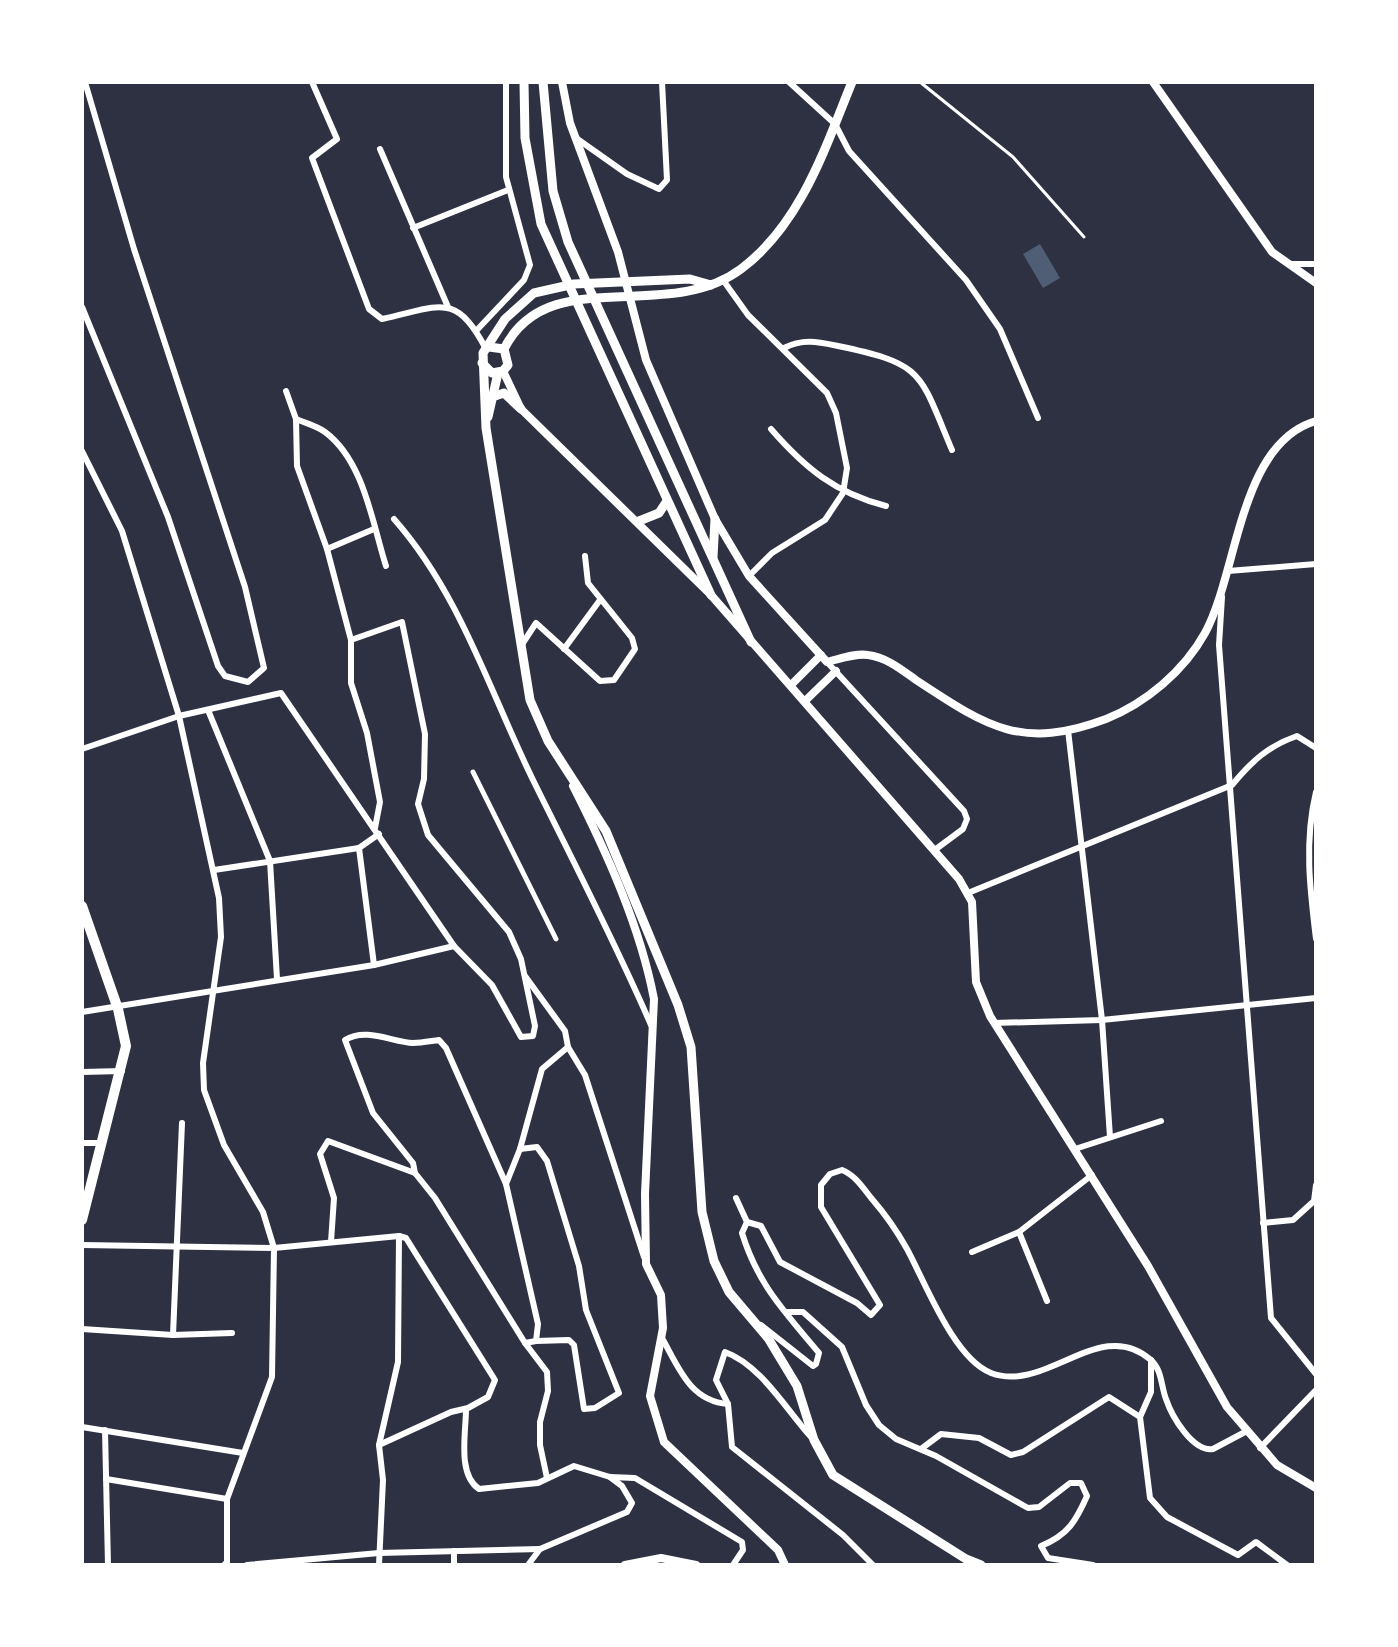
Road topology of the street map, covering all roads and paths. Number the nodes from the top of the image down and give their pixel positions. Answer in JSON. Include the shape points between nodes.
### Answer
{"nodes":[{"id":1,"x":85,"y":82,"type":"edge"},
{"id":2,"x":312,"y":82,"type":"edge"},
{"id":3,"x":506,"y":82,"type":"edge"},
{"id":4,"x":524,"y":82,"type":"edge"},
{"id":5,"x":543,"y":82,"type":"edge"},
{"id":6,"x":562,"y":82,"type":"edge"},
{"id":7,"x":662,"y":82,"type":"edge"},
{"id":8,"x":789,"y":82,"type":"edge"},
{"id":9,"x":852,"y":82,"type":"edge"},
{"id":10,"x":920,"y":82,"type":"edge"},
{"id":11,"x":1153,"y":82,"type":"edge"},
{"id":12,"x":835,"y":124,"type":"junction"},
{"id":13,"x":576,"y":138,"type":"junction"},
{"id":14,"x":380,"y":149,"type":"dead end"},
{"id":15,"x":508,"y":190,"type":"junction"},
{"id":16,"x":413,"y":228,"type":"junction"},
{"id":17,"x":1084,"y":237,"type":"dead end"},
{"id":18,"x":1286,"y":264,"type":"junction"},
{"id":19,"x":1316,"y":264,"type":"edge"},
{"id":20,"x":723,"y":280,"type":"junction"},
{"id":21,"x":1316,"y":283,"type":"edge"},
{"id":22,"x":627,"y":284,"type":"junction"},
{"id":23,"x":711,"y":285,"type":"junction"},
{"id":24,"x":632,"y":299,"type":"junction"},
{"id":25,"x":82,"y":307,"type":"edge"},
{"id":26,"x":448,"y":307,"type":"junction"},
{"id":27,"x":476,"y":331,"type":"junction"},
{"id":28,"x":487,"y":348,"type":"junction"},
{"id":29,"x":784,"y":348,"type":"junction"},
{"id":30,"x":504,"y":349,"type":"junction"},
{"id":31,"x":481,"y":362,"type":"junction"},
{"id":32,"x":500,"y":372,"type":"junction"},
{"id":33,"x":286,"y":391,"type":"dead end"},
{"id":34,"x":492,"y":397,"type":"junction"},
{"id":35,"x":521,"y":409,"type":"junction"},
{"id":36,"x":1038,"y":418,"type":"dead end"},
{"id":37,"x":296,"y":419,"type":"junction"},
{"id":38,"x":1316,"y":421,"type":"edge"},
{"id":39,"x":486,"y":428,"type":"junction"},
{"id":40,"x":771,"y":429,"type":"dead end"},
{"id":41,"x":952,"y":450,"type":"dead end"},
{"id":42,"x":82,"y":451,"type":"edge"},
{"id":43,"x":843,"y":493,"type":"junction"},
{"id":44,"x":667,"y":501,"type":"junction"},
{"id":45,"x":886,"y":506,"type":"dead end"},
{"id":46,"x":394,"y":519,"type":"dead end"},
{"id":47,"x":715,"y":519,"type":"junction"},
{"id":48,"x":639,"y":521,"type":"junction"},
{"id":49,"x":374,"y":529,"type":"junction"},
{"id":50,"x":327,"y":549,"type":"junction"},
{"id":51,"x":585,"y":556,"type":"dead end"},
{"id":52,"x":713,"y":560,"type":"junction"},
{"id":53,"x":1316,"y":564,"type":"edge"},
{"id":54,"x":386,"y":566,"type":"dead end"},
{"id":55,"x":1228,"y":571,"type":"junction"},
{"id":56,"x":720,"y":576,"type":"junction"},
{"id":57,"x":749,"y":576,"type":"junction"},
{"id":58,"x":706,"y":582,"type":"junction"},
{"id":59,"x":1223,"y":590,"type":"junction"},
{"id":60,"x":711,"y":595,"type":"junction"},
{"id":61,"x":600,"y":600,"type":"junction"},
{"id":62,"x":351,"y":640,"type":"junction"},
{"id":63,"x":751,"y":642,"type":"junction"},
{"id":64,"x":521,"y":646,"type":"junction"},
{"id":65,"x":564,"y":649,"type":"junction"},
{"id":66,"x":824,"y":659,"type":"junction"},
{"id":67,"x":836,"y":671,"type":"junction"},
{"id":68,"x":791,"y":685,"type":"junction"},
{"id":69,"x":805,"y":701,"type":"junction"},
{"id":70,"x":208,"y":710,"type":"junction"},
{"id":71,"x":179,"y":716,"type":"junction"},
{"id":72,"x":1068,"y":730,"type":"junction"},
{"id":73,"x":1316,"y":748,"type":"edge"},
{"id":74,"x":82,"y":749,"type":"edge"},
{"id":75,"x":556,"y":754,"type":"junction"},
{"id":76,"x":473,"y":772,"type":"dead end"},
{"id":77,"x":1232,"y":785,"type":"junction"},
{"id":78,"x":1316,"y":792,"type":"edge"},
{"id":79,"x":377,"y":831,"type":"junction"},
{"id":80,"x":1079,"y":846,"type":"junction"},
{"id":81,"x":359,"y":848,"type":"junction"},
{"id":82,"x":936,"y":849,"type":"junction"},
{"id":83,"x":270,"y":861,"type":"junction"},
{"id":84,"x":214,"y":870,"type":"junction"},
{"id":85,"x":968,"y":893,"type":"junction"},
{"id":86,"x":83,"y":912,"type":"edge"},
{"id":87,"x":556,"y":939,"type":"dead end"},
{"id":88,"x":1316,"y":939,"type":"edge"},
{"id":89,"x":454,"y":946,"type":"junction"},
{"id":90,"x":374,"y":965,"type":"junction"},
{"id":91,"x":523,"y":974,"type":"junction"},
{"id":92,"x":277,"y":979,"type":"junction"},
{"id":93,"x":213,"y":989,"type":"junction"},
{"id":94,"x":1316,"y":998,"type":"edge"},
{"id":95,"x":1248,"y":1005,"type":"junction"},
{"id":96,"x":118,"y":1009,"type":"junction"},
{"id":97,"x":82,"y":1012,"type":"edge"},
{"id":98,"x":1102,"y":1020,"type":"junction"},
{"id":99,"x":994,"y":1023,"type":"junction"},
{"id":100,"x":654,"y":1032,"type":"junction"},
{"id":101,"x":568,"y":1047,"type":"junction"},
{"id":102,"x":122,"y":1071,"type":"junction"},
{"id":103,"x":82,"y":1072,"type":"edge"},
{"id":104,"x":1161,"y":1121,"type":"dead end"},
{"id":105,"x":182,"y":1123,"type":"dead end"},
{"id":106,"x":1110,"y":1137,"type":"junction"},
{"id":107,"x":82,"y":1143,"type":"edge"},
{"id":108,"x":103,"y":1143,"type":"junction"},
{"id":109,"x":520,"y":1149,"type":"junction"},
{"id":110,"x":1075,"y":1149,"type":"junction"},
{"id":111,"x":415,"y":1173,"type":"junction"},
{"id":112,"x":1092,"y":1175,"type":"junction"},
{"id":113,"x":506,"y":1184,"type":"junction"},
{"id":114,"x":1316,"y":1185,"type":"edge"},
{"id":115,"x":736,"y":1198,"type":"dead end"},
{"id":116,"x":82,"y":1220,"type":"edge"},
{"id":117,"x":747,"y":1222,"type":"junction"},
{"id":118,"x":1263,"y":1223,"type":"junction"},
{"id":119,"x":1019,"y":1232,"type":"junction"},
{"id":120,"x":399,"y":1236,"type":"junction"},
{"id":121,"x":331,"y":1242,"type":"junction"},
{"id":122,"x":82,"y":1245,"type":"edge"},
{"id":123,"x":174,"y":1248,"type":"junction"},
{"id":124,"x":274,"y":1248,"type":"junction"},
{"id":125,"x":972,"y":1252,"type":"dead end"},
{"id":126,"x":646,"y":1264,"type":"junction"},
{"id":127,"x":1047,"y":1301,"type":"dead end"},
{"id":128,"x":785,"y":1312,"type":"junction"},
{"id":129,"x":750,"y":1316,"type":"junction"},
{"id":130,"x":82,"y":1329,"type":"edge"},
{"id":131,"x":232,"y":1333,"type":"dead end"},
{"id":132,"x":173,"y":1335,"type":"junction"},
{"id":133,"x":662,"y":1338,"type":"junction"},
{"id":134,"x":536,"y":1341,"type":"junction"},
{"id":135,"x":525,"y":1343,"type":"junction"},
{"id":136,"x":1151,"y":1360,"type":"junction"},
{"id":137,"x":1316,"y":1374,"type":"edge"},
{"id":138,"x":1316,"y":1390,"type":"edge"},
{"id":139,"x":728,"y":1404,"type":"junction"},
{"id":140,"x":466,"y":1409,"type":"junction"},
{"id":141,"x":1140,"y":1417,"type":"junction"},
{"id":142,"x":82,"y":1427,"type":"edge"},
{"id":143,"x":105,"y":1430,"type":"junction"},
{"id":144,"x":1245,"y":1432,"type":"junction"},
{"id":145,"x":814,"y":1440,"type":"junction"},
{"id":146,"x":379,"y":1445,"type":"junction"},
{"id":147,"x":1260,"y":1448,"type":"junction"},
{"id":148,"x":921,"y":1449,"type":"junction"},
{"id":149,"x":243,"y":1453,"type":"junction"},
{"id":150,"x":610,"y":1477,"type":"junction"},
{"id":151,"x":547,"y":1478,"type":"junction"},
{"id":152,"x":106,"y":1479,"type":"junction"},
{"id":153,"x":1316,"y":1488,"type":"edge"},
{"id":154,"x":227,"y":1499,"type":"junction"},
{"id":155,"x":540,"y":1549,"type":"junction"},
{"id":156,"x":454,"y":1551,"type":"junction"},
{"id":157,"x":379,"y":1553,"type":"junction"},
{"id":158,"x":108,"y":1565,"type":"edge"},
{"id":159,"x":224,"y":1565,"type":"edge"},
{"id":160,"x":247,"y":1565,"type":"edge"},
{"id":161,"x":379,"y":1565,"type":"edge"},
{"id":162,"x":454,"y":1565,"type":"edge"},
{"id":163,"x":528,"y":1565,"type":"edge"},
{"id":164,"x":625,"y":1565,"type":"edge"},
{"id":165,"x":696,"y":1565,"type":"edge"},
{"id":166,"x":733,"y":1565,"type":"edge"},
{"id":167,"x":785,"y":1565,"type":"edge"},
{"id":168,"x":873,"y":1565,"type":"edge"},
{"id":169,"x":981,"y":1565,"type":"edge"},
{"id":170,"x":1093,"y":1565,"type":"edge"},
{"id":171,"x":1287,"y":1565,"type":"edge"}],
"edges":[{"from":1,"to":25,"type":"street","via":[[248,598],[264,668],[248,682],[233,680],[218,666],[168,517]]},
{"from":2,"to":26,"type":"street","via":[[337,139],[312,158],[369,309],[382,319]]},
{"from":3,"to":15,"type":"street"},
{"from":4,"to":44,"type":"main road","via":[[533,197],[551,251]]},
{"from":5,"to":52,"type":"main road","via":[[553,191],[568,242]]},
{"from":6,"to":13,"type":"street"},
{"from":7,"to":13,"type":"street","via":[[667,180],[659,189]]},
{"from":8,"to":12,"type":"street"},
{"from":9,"to":12,"type":"main road"},
{"from":10,"to":17,"type":"lane","via":[[1013,157]]},
{"from":11,"to":18,"type":"street","via":[[1272,252]]},
{"from":12,"to":20,"type":"main road","via":[[786,222],[753,258]]},
{"from":12,"to":36,"type":"street","via":[[849,151],[966,280],[1000,329]]},
{"from":13,"to":22,"type":"street"},
{"from":14,"to":16,"type":"street"},
{"from":15,"to":16,"type":"street"},
{"from":15,"to":27,"type":"street","via":[[530,265],[524,280]]},
{"from":16,"to":26,"type":"street"},
{"from":18,"to":19,"type":"street"},
{"from":18,"to":21,"type":"street"},
{"from":20,"to":23,"type":"main road"},
{"from":20,"to":29,"type":"street","via":[[748,315]]},
{"from":22,"to":23,"type":"main road","via":[[690,279]]},
{"from":22,"to":24,"type":"street"},
{"from":22,"to":28,"type":"main road","via":[[574,284],[534,293],[505,319]]},
{"from":23,"to":24,"type":"main road"},
{"from":24,"to":30,"type":"main road","via":[[584,298],[541,308]]},
{"from":24,"to":47,"type":"street","via":[[646,360]]},
{"from":26,"to":27,"type":"street","via":[[466,315]]},
{"from":27,"to":28,"type":"street"},
{"from":28,"to":30,"type":"main road"},
{"from":28,"to":31,"type":"main road"},
{"from":29,"to":41,"type":"street","via":[[811,341],[888,356],[904,365],[925,386]]},
{"from":29,"to":43,"type":"street","via":[[827,393],[847,468]]},
{"from":30,"to":32,"type":"main road","via":[[509,361]]},
{"from":31,"to":32,"type":"main road","via":[[487,371]]},
{"from":31,"to":39,"type":"main road"},
{"from":32,"to":34,"type":"main road"},
{"from":32,"to":35,"type":"street"},
{"from":33,"to":37,"type":"street"},
{"from":34,"to":35,"type":"main road","via":[[504,393]]},
{"from":34,"to":39,"type":"main road"},
{"from":35,"to":48,"type":"street"},
{"from":37,"to":49,"type":"street","via":[[324,431],[344,452],[366,495]]},
{"from":37,"to":50,"type":"street","via":[[297,466]]},
{"from":38,"to":55,"type":"street","via":[[1276,448],[1255,482]]},
{"from":39,"to":64,"type":"main road"},
{"from":40,"to":43,"type":"street","via":[[823,481]]},
{"from":42,"to":71,"type":"street","via":[[122,531]]},
{"from":43,"to":45,"type":"street"},
{"from":43,"to":57,"type":"street","via":[[825,520],[772,553]]},
{"from":44,"to":48,"type":"main road","via":[[659,513]]},
{"from":44,"to":58,"type":"main road"},
{"from":46,"to":100,"type":"street","via":[[430,564],[458,615]]},
{"from":47,"to":52,"type":"main road"},
{"from":47,"to":57,"type":"street"},
{"from":48,"to":60,"type":"street"},
{"from":49,"to":50,"type":"street"},
{"from":49,"to":54,"type":"street"},
{"from":50,"to":62,"type":"street"},
{"from":51,"to":61,"type":"street","via":[[588,583]]},
{"from":52,"to":56,"type":"main road"},
{"from":53,"to":55,"type":"street"},
{"from":55,"to":59,"type":"street"},
{"from":56,"to":58,"type":"main road","via":[[712,585]]},
{"from":56,"to":63,"type":"main road"},
{"from":57,"to":66,"type":"street"},
{"from":58,"to":60,"type":"main road"},
{"from":59,"to":72,"type":"street","via":[[1206,632],[1183,665],[1145,699]]},
{"from":59,"to":77,"type":"street","via":[[1219,645]]},
{"from":60,"to":63,"type":"street"},
{"from":61,"to":65,"type":"street"},
{"from":61,"to":65,"type":"street","via":[[635,649],[614,680],[600,681]]},
{"from":62,"to":79,"type":"street","via":[[351,683],[378,787]]},
{"from":62,"to":91,"type":"street","via":[[396,622],[405,625],[425,734],[418,804],[428,835],[509,932]]},
{"from":63,"to":68,"type":"street"},
{"from":64,"to":65,"type":"street","via":[[536,623]]},
{"from":64,"to":75,"type":"main road","via":[[530,700]]},
{"from":66,"to":67,"type":"street"},
{"from":66,"to":68,"type":"street"},
{"from":66,"to":72,"type":"street","via":[[881,658],[998,728],[1028,735]]},
{"from":67,"to":69,"type":"street"},
{"from":67,"to":82,"type":"street","via":[[964,811],[963,829]]},
{"from":68,"to":69,"type":"street"},
{"from":69,"to":82,"type":"street"},
{"from":70,"to":71,"type":"street"},
{"from":70,"to":79,"type":"street","via":[[281,693]]},
{"from":70,"to":83,"type":"street"},
{"from":71,"to":74,"type":"street"},
{"from":71,"to":84,"type":"street"},
{"from":72,"to":80,"type":"street"},
{"from":73,"to":77,"type":"street","via":[[1297,736],[1273,745]]},
{"from":75,"to":100,"type":"street","via":[[601,841],[649,970]]},
{"from":75,"to":129,"type":"main road","via":[[606,831],[678,1005],[691,1047],[702,1212],[714,1261],[729,1292]]},
{"from":76,"to":87,"type":"street"},
{"from":77,"to":80,"type":"street"},
{"from":77,"to":95,"type":"street"},
{"from":78,"to":88,"type":"street","via":[[1309,859]]},
{"from":79,"to":81,"type":"street"},
{"from":79,"to":89,"type":"street"},
{"from":80,"to":85,"type":"street"},
{"from":80,"to":98,"type":"street"},
{"from":81,"to":83,"type":"street"},
{"from":81,"to":90,"type":"street"},
{"from":82,"to":85,"type":"street"},
{"from":83,"to":84,"type":"street"},
{"from":83,"to":92,"type":"street"},
{"from":84,"to":93,"type":"street","via":[[221,937]]},
{"from":85,"to":99,"type":"street","via":[[976,982]]},
{"from":86,"to":96,"type":"main road"},
{"from":89,"to":90,"type":"street"},
{"from":89,"to":91,"type":"street","via":[[492,985],[525,1038],[535,1034],[535,1026]]},
{"from":90,"to":92,"type":"street"},
{"from":91,"to":101,"type":"street","via":[[565,1031]]},
{"from":92,"to":93,"type":"street"},
{"from":93,"to":96,"type":"street"},
{"from":93,"to":124,"type":"street","via":[[204,1090],[224,1145],[263,1212]]},
{"from":94,"to":95,"type":"street"},
{"from":95,"to":98,"type":"street"},
{"from":95,"to":118,"type":"street"},
{"from":96,"to":97,"type":"street"},
{"from":96,"to":102,"type":"main road","via":[[126,1046]]},
{"from":98,"to":99,"type":"street"},
{"from":98,"to":106,"type":"street"},
{"from":99,"to":110,"type":"street"},
{"from":100,"to":126,"type":"street"},
{"from":101,"to":109,"type":"street","via":[[542,1069]]},
{"from":101,"to":126,"type":"street","via":[[585,1075]]},
{"from":102,"to":103,"type":"street"},
{"from":102,"to":108,"type":"main road"},
{"from":104,"to":106,"type":"street"},
{"from":105,"to":123,"type":"street"},
{"from":106,"to":110,"type":"street"},
{"from":107,"to":108,"type":"street"},
{"from":108,"to":116,"type":"main road"},
{"from":109,"to":113,"type":"street"},
{"from":109,"to":134,"type":"street","via":[[537,1147],[547,1161],[579,1266],[586,1310],[619,1393],[584,1409],[574,1345],[569,1340]]},
{"from":110,"to":112,"type":"street"},
{"from":111,"to":113,"type":"street","via":[[413,1163],[373,1113],[345,1040],[351,1036],[412,1043],[439,1040]]},
{"from":111,"to":121,"type":"street","via":[[328,1141],[320,1154],[334,1198]]},
{"from":111,"to":135,"type":"street"},
{"from":112,"to":119,"type":"street"},
{"from":112,"to":144,"type":"street"},
{"from":113,"to":134,"type":"street","via":[[526,1260],[538,1324]]},
{"from":114,"to":118,"type":"street","via":[[1314,1201],[1293,1220]]},
{"from":115,"to":117,"type":"street"},
{"from":117,"to":128,"type":"street","via":[[742,1233],[752,1265]]},
{"from":117,"to":136,"type":"street","via":[[761,1226],[780,1262],[871,1315],[880,1305],[821,1207],[821,1185],[837,1170],[853,1176],[887,1217],[954,1337],[966,1355],[990,1373],[1027,1376],[1107,1346],[1135,1349]]},
{"from":118,"to":137,"type":"street","via":[[1271,1318]]},
{"from":119,"to":125,"type":"street"},
{"from":119,"to":127,"type":"street"},
{"from":120,"to":121,"type":"street"},
{"from":120,"to":140,"type":"street","via":[[414,1247],[495,1380],[488,1397]]},
{"from":120,"to":146,"type":"street","via":[[397,1371]]},
{"from":121,"to":124,"type":"street"},
{"from":122,"to":123,"type":"street"},
{"from":123,"to":124,"type":"street"},
{"from":123,"to":132,"type":"street"},
{"from":124,"to":149,"type":"street","via":[[272,1377]]},
{"from":126,"to":133,"type":"street","via":[[661,1295]]},
{"from":128,"to":129,"type":"street","via":[[819,1353],[813,1366]]},
{"from":128,"to":148,"type":"street","via":[[803,1312],[842,1347],[879,1425]]},
{"from":129,"to":145,"type":"main road","via":[[797,1386]]},
{"from":130,"to":132,"type":"street"},
{"from":131,"to":132,"type":"street"},
{"from":133,"to":139,"type":"street","via":[[691,1388],[713,1403]]},
{"from":133,"to":167,"type":"street","via":[[650,1396],[664,1442],[778,1550]]},
{"from":134,"to":135,"type":"street"},
{"from":135,"to":151,"type":"street","via":[[547,1372],[540,1422]]},
{"from":136,"to":141,"type":"street","via":[[1151,1392]]},
{"from":136,"to":144,"type":"street","via":[[1170,1411],[1195,1443],[1213,1449]]},
{"from":138,"to":147,"type":"street"},
{"from":139,"to":145,"type":"street","via":[[716,1380],[725,1352],[757,1374]]},
{"from":139,"to":168,"type":"street","via":[[732,1447]]},
{"from":140,"to":146,"type":"street"},
{"from":140,"to":151,"type":"street","via":[[466,1471],[471,1484],[489,1490]]},
{"from":141,"to":148,"type":"street","via":[[1109,1397],[1023,1452],[1011,1455],[979,1438],[941,1434]]},
{"from":141,"to":171,"type":"street","via":[[1146,1481],[1158,1509],[1238,1555],[1256,1542]]},
{"from":142,"to":143,"type":"street"},
{"from":143,"to":149,"type":"street"},
{"from":143,"to":152,"type":"street"},
{"from":144,"to":147,"type":"street"},
{"from":145,"to":169,"type":"main road","via":[[833,1475]]},
{"from":146,"to":157,"type":"street"},
{"from":147,"to":153,"type":"street"},
{"from":148,"to":170,"type":"street","via":[[1028,1508],[1039,1507],[1070,1483],[1081,1483],[1087,1496],[1078,1521],[1058,1540],[1041,1546],[1048,1558]]},
{"from":149,"to":154,"type":"street"},
{"from":150,"to":151,"type":"street","via":[[574,1466]]},
{"from":150,"to":155,"type":"street","via":[[632,1503],[627,1512]]},
{"from":150,"to":166,"type":"street","via":[[635,1478],[742,1542]]},
{"from":152,"to":154,"type":"street"},
{"from":152,"to":158,"type":"street"},
{"from":154,"to":159,"type":"street"},
{"from":155,"to":156,"type":"street"},
{"from":155,"to":163,"type":"street"},
{"from":156,"to":157,"type":"street"},
{"from":156,"to":162,"type":"street"},
{"from":157,"to":160,"type":"street"},
{"from":157,"to":161,"type":"street"},
{"from":164,"to":165,"type":"street","via":[[661,1558]]}]}
